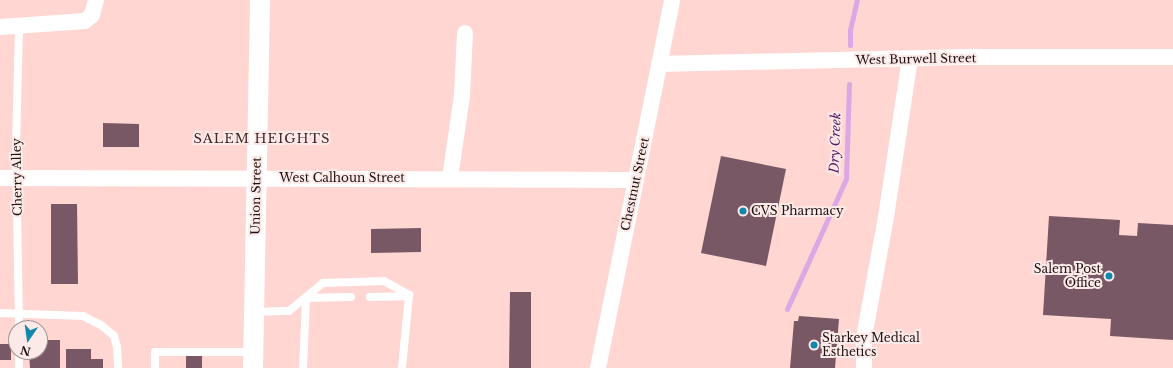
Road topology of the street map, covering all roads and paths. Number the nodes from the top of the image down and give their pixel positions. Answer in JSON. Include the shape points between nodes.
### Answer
{"nodes":[{"id":1,"x":96,"y":0,"type":"edge"},
{"id":2,"x":260,"y":0,"type":"edge"},
{"id":3,"x":672,"y":0,"type":"edge"},
{"id":4,"x":19,"y":26,"type":"junction"},
{"id":5,"x":0,"y":27,"type":"edge"},
{"id":6,"x":465,"y":34,"type":"dead end"},
{"id":7,"x":1173,"y":57,"type":"edge"},
{"id":8,"x":910,"y":59,"type":"junction"},
{"id":9,"x":659,"y":64,"type":"junction"},
{"id":10,"x":0,"y":178,"type":"edge"},
{"id":11,"x":18,"y":178,"type":"junction"},
{"id":12,"x":256,"y":178,"type":"junction"},
{"id":13,"x":450,"y":178,"type":"junction"},
{"id":14,"x":636,"y":180,"type":"junction"},
{"id":15,"x":409,"y":296,"type":"junction"},
{"id":16,"x":351,"y":297,"type":"dead end"},
{"id":17,"x":370,"y":297,"type":"dead end"},
{"id":18,"x":306,"y":298,"type":"junction"},
{"id":19,"x":254,"y":312,"type":"junction"},
{"id":20,"x":0,"y":313,"type":"edge"},
{"id":21,"x":19,"y":313,"type":"junction"},
{"id":22,"x":19,"y":320,"type":"edge"},
{"id":23,"x":253,"y":360,"type":"edge"},
{"id":24,"x":118,"y":368,"type":"edge"},
{"id":25,"x":155,"y":368,"type":"edge"},
{"id":26,"x":303,"y":368,"type":"edge"},
{"id":27,"x":402,"y":368,"type":"edge"},
{"id":28,"x":598,"y":368,"type":"edge"},
{"id":29,"x":864,"y":368,"type":"edge"}],
"edges":[{"from":1,"to":4,"type":"street","via":[[92,15],[85,21]]},
{"from":2,"to":12,"type":"street","name":"Union Street"},
{"from":3,"to":9,"type":"street","name":"Chestnut Street"},
{"from":4,"to":5,"type":"street"},
{"from":4,"to":11,"type":"lane","name":"Cherry Alley"},
{"from":6,"to":13,"type":"street","via":[[462,96]]},
{"from":7,"to":8,"type":"street","name":"West Burwell Street"},
{"from":8,"to":9,"type":"street","name":"West Burwell Street"},
{"from":8,"to":29,"type":"street","via":[[886,217],[864,337]]},
{"from":9,"to":14,"type":"street","name":"Chestnut Street"},
{"from":10,"to":11,"type":"street","name":"West Calhoun Street"},
{"from":11,"to":12,"type":"street","name":"West Calhoun Street"},
{"from":11,"to":21,"type":"lane","name":"Cherry Alley"},
{"from":12,"to":13,"type":"street","name":"West Calhoun Street"},
{"from":12,"to":19,"type":"street","name":"Union Street"},
{"from":13,"to":14,"type":"street","name":"West Calhoun Street"},
{"from":14,"to":28,"type":"street","name":"Chestnut Street"},
{"from":15,"to":17,"type":"lane"},
{"from":15,"to":18,"type":"lane","via":[[384,281],[322,283]]},
{"from":15,"to":27,"type":"lane"},
{"from":16,"to":18,"type":"lane"},
{"from":18,"to":19,"type":"lane","via":[[289,311]]},
{"from":18,"to":26,"type":"lane"},
{"from":19,"to":23,"type":"street","name":"Union Street"},
{"from":20,"to":21,"type":"lane"},
{"from":21,"to":22,"type":"lane","name":"Cherry Alley"},
{"from":21,"to":24,"type":"lane","via":[[83,316],[101,325],[114,336],[118,347]]},
{"from":23,"to":25,"type":"lane","via":[[155,352]]}]}
